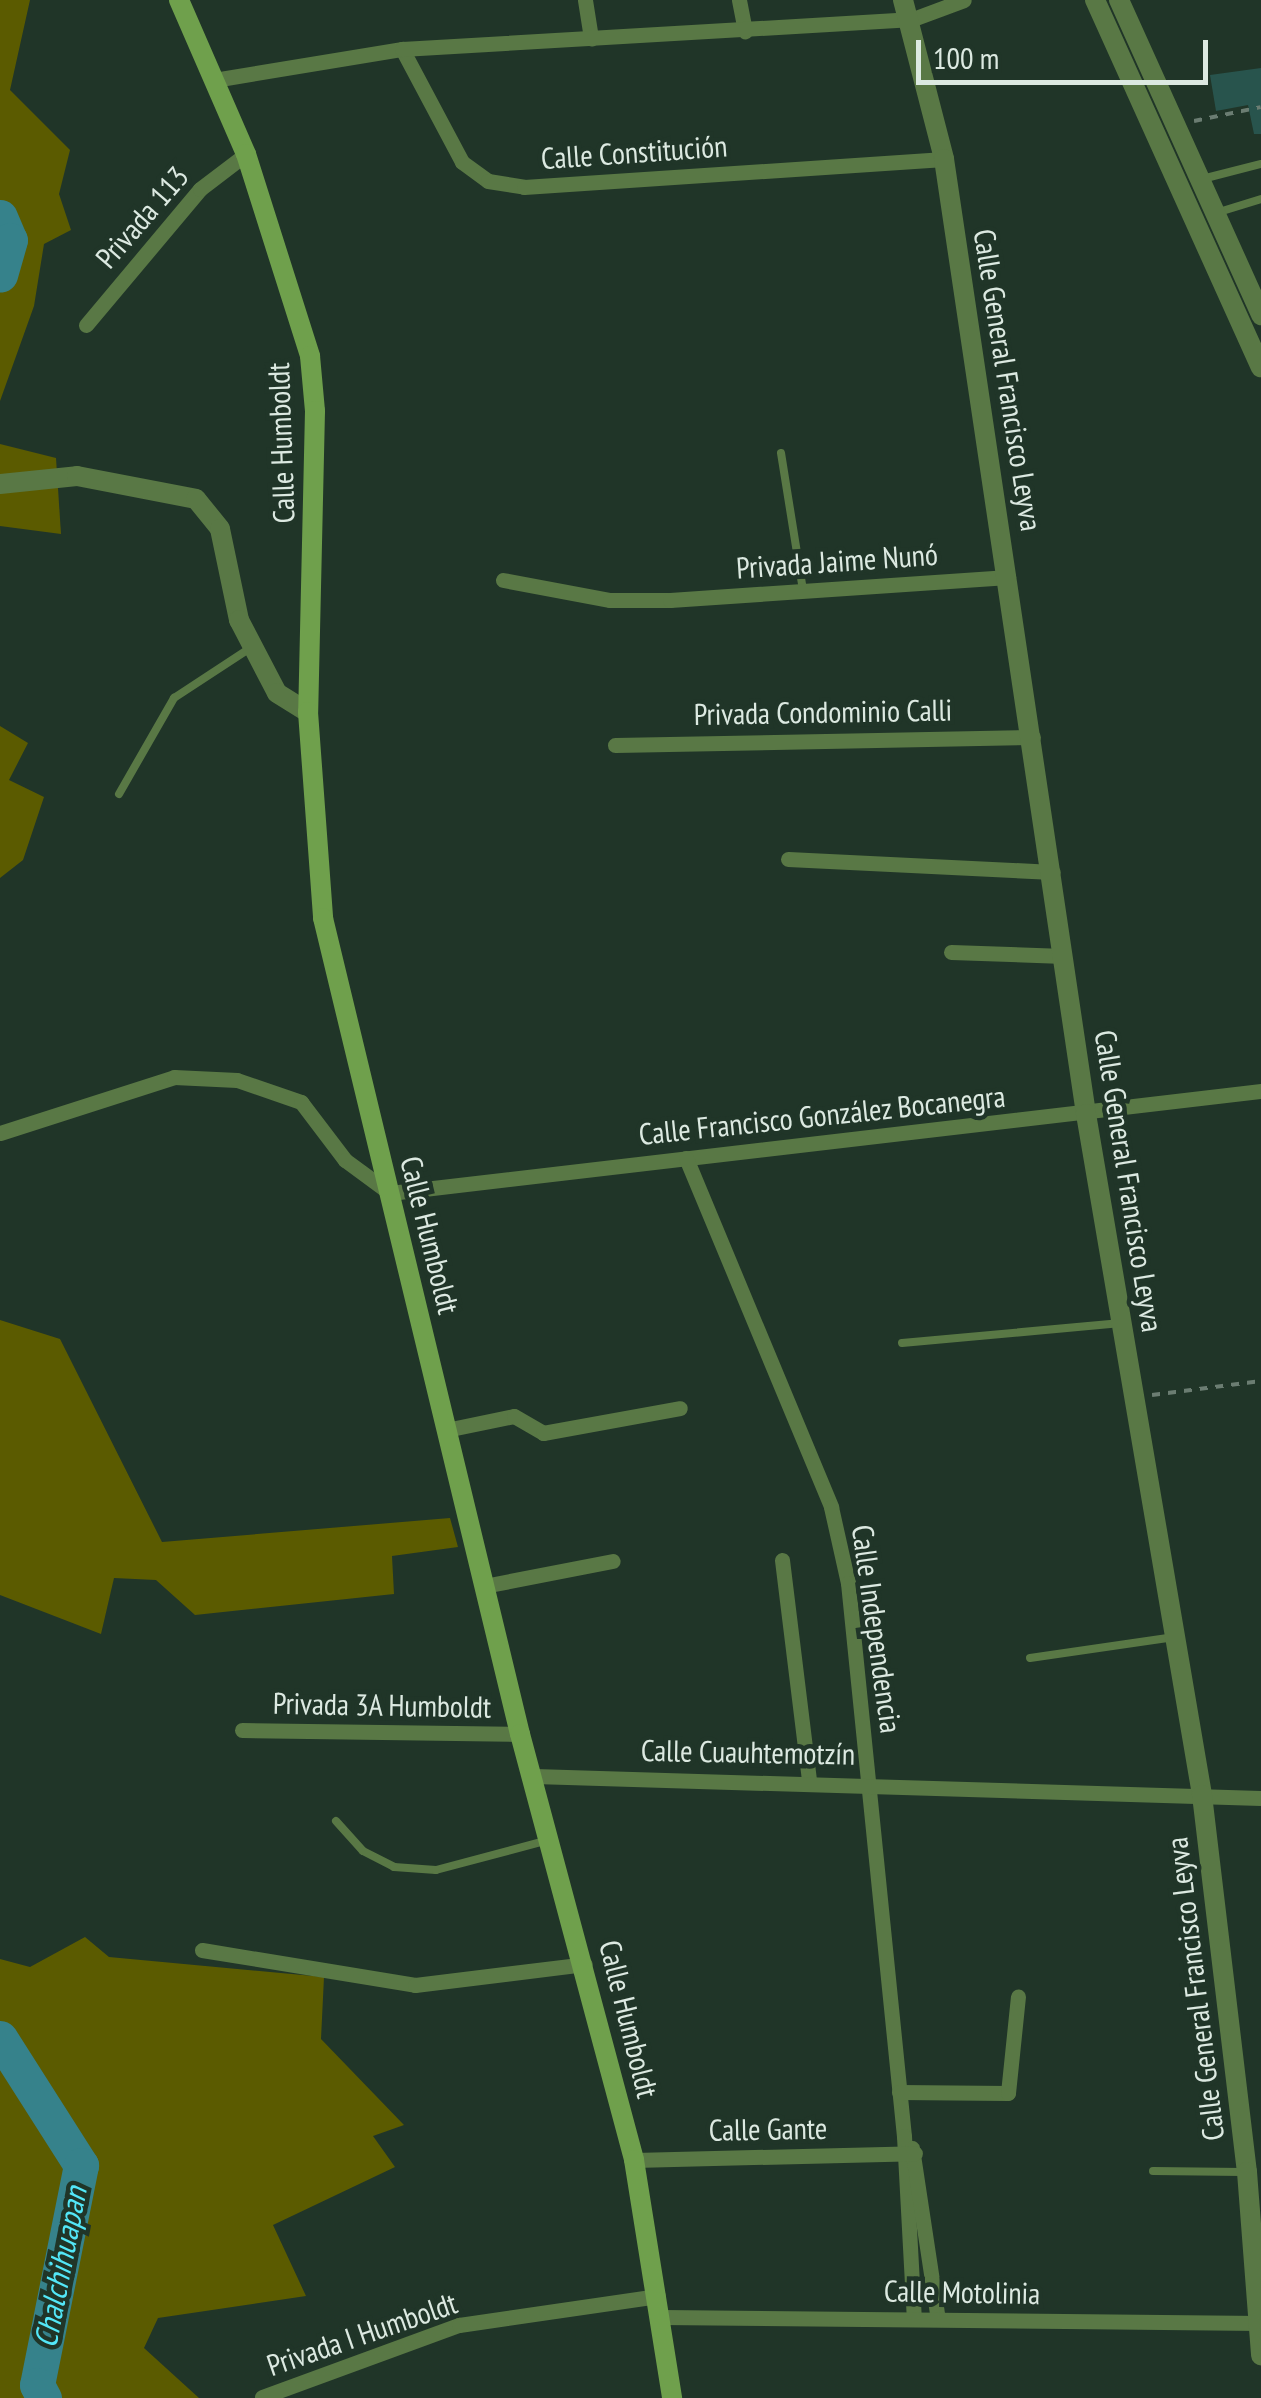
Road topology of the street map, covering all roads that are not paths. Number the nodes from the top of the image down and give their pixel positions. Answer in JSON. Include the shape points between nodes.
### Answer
{"nodes":[{"id":1,"x":179,"y":0,"type":"edge"},
{"id":2,"x":585,"y":0,"type":"edge"},
{"id":3,"x":740,"y":0,"type":"edge"},
{"id":4,"x":964,"y":0,"type":"edge"},
{"id":5,"x":1095,"y":0,"type":"edge"},
{"id":6,"x":1119,"y":0,"type":"edge"},
{"id":7,"x":908,"y":10,"type":"edge"},
{"id":8,"x":745,"y":31,"type":"junction"},
{"id":9,"x":591,"y":39,"type":"junction"},
{"id":10,"x":402,"y":49,"type":"junction"},
{"id":11,"x":214,"y":80,"type":"junction"},
{"id":12,"x":246,"y":154,"type":"junction"},
{"id":13,"x":944,"y":159,"type":"junction"},
{"id":14,"x":1261,"y":164,"type":"edge"},
{"id":15,"x":1199,"y":180,"type":"junction"},
{"id":16,"x":1261,"y":198,"type":"edge"},
{"id":17,"x":1214,"y":213,"type":"junction"},
{"id":18,"x":1261,"y":315,"type":"edge"},
{"id":19,"x":86,"y":324,"type":"dead end"},
{"id":20,"x":1261,"y":367,"type":"edge"},
{"id":21,"x":781,"y":453,"type":"dead end"},
{"id":22,"x":0,"y":484,"type":"edge"},
{"id":23,"x":1008,"y":577,"type":"junction"},
{"id":24,"x":504,"y":580,"type":"dead end"},
{"id":25,"x":803,"y":591,"type":"junction"},
{"id":26,"x":253,"y":647,"type":"junction"},
{"id":27,"x":308,"y":712,"type":"junction"},
{"id":28,"x":1033,"y":737,"type":"junction"},
{"id":29,"x":615,"y":745,"type":"dead end"},
{"id":30,"x":119,"y":794,"type":"dead end"},
{"id":31,"x":788,"y":860,"type":"dead end"},
{"id":32,"x":1053,"y":872,"type":"junction"},
{"id":33,"x":951,"y":952,"type":"dead end"},
{"id":34,"x":1064,"y":956,"type":"junction"},
{"id":35,"x":1261,"y":1091,"type":"edge"},
{"id":36,"x":1086,"y":1114,"type":"junction"},
{"id":37,"x":0,"y":1133,"type":"edge"},
{"id":38,"x":686,"y":1158,"type":"junction"},
{"id":39,"x":390,"y":1193,"type":"junction"},
{"id":40,"x":1121,"y":1324,"type":"junction"},
{"id":41,"x":902,"y":1343,"type":"dead end"},
{"id":42,"x":680,"y":1408,"type":"dead end"},
{"id":43,"x":446,"y":1430,"type":"junction"},
{"id":44,"x":782,"y":1560,"type":"dead end"},
{"id":45,"x":613,"y":1561,"type":"dead end"},
{"id":46,"x":484,"y":1586,"type":"junction"},
{"id":47,"x":1174,"y":1636,"type":"junction"},
{"id":48,"x":1030,"y":1658,"type":"dead end"},
{"id":49,"x":242,"y":1730,"type":"dead end"},
{"id":50,"x":520,"y":1734,"type":"junction"},
{"id":51,"x":534,"y":1776,"type":"junction"},
{"id":52,"x":809,"y":1781,"type":"junction"},
{"id":53,"x":870,"y":1782,"type":"junction"},
{"id":54,"x":1202,"y":1796,"type":"junction"},
{"id":55,"x":1261,"y":1798,"type":"edge"},
{"id":56,"x":336,"y":1821,"type":"dead end"},
{"id":57,"x":552,"y":1839,"type":"junction"},
{"id":58,"x":202,"y":1950,"type":"dead end"},
{"id":59,"x":585,"y":1964,"type":"junction"},
{"id":60,"x":1018,"y":1996,"type":"dead end"},
{"id":61,"x":899,"y":2092,"type":"junction"},
{"id":62,"x":909,"y":2153,"type":"junction"},
{"id":63,"x":634,"y":2160,"type":"junction"},
{"id":64,"x":1153,"y":2171,"type":"dead end"},
{"id":65,"x":1251,"y":2182,"type":"edge"},
{"id":66,"x":658,"y":2296,"type":"junction"},
{"id":67,"x":662,"y":2318,"type":"junction"},
{"id":68,"x":914,"y":2318,"type":"junction"},
{"id":69,"x":938,"y":2318,"type":"junction"},
{"id":70,"x":1260,"y":2323,"type":"edge"},
{"id":71,"x":1261,"y":2356,"type":"edge"},
{"id":72,"x":262,"y":2398,"type":"edge"},
{"id":73,"x":672,"y":2398,"type":"edge"}],
"edges":[{"from":1,"to":11,"type":"main road","name":"Calle Humboldt"},
{"from":2,"to":9,"type":"street"},
{"from":3,"to":8,"type":"street"},
{"from":4,"to":7,"type":"street"},
{"from":5,"to":20,"type":"street"},
{"from":6,"to":15,"type":"street"},
{"from":7,"to":8,"type":"street"},
{"from":7,"to":13,"type":"street","name":"Calle General Francisco Leyva"},
{"from":8,"to":9,"type":"street"},
{"from":9,"to":10,"type":"street"},
{"from":10,"to":11,"type":"street"},
{"from":10,"to":13,"type":"street","name":"Calle Constitución","via":[[462,162],[488,182],[524,186]]},
{"from":11,"to":12,"type":"main road","name":"Calle Humboldt"},
{"from":12,"to":19,"type":"street","name":"Privada 113","via":[[200,189]]},
{"from":12,"to":27,"type":"main road","name":"Calle Humboldt","via":[[310,356],[315,411]]},
{"from":13,"to":23,"type":"street","name":"Calle General Francisco Leyva"},
{"from":14,"to":15,"type":"lane"},
{"from":15,"to":17,"type":"street"},
{"from":16,"to":17,"type":"lane"},
{"from":17,"to":18,"type":"street"},
{"from":21,"to":25,"type":"lane"},
{"from":22,"to":26,"type":"street","via":[[77,476],[196,499],[220,529],[239,620]]},
{"from":23,"to":25,"type":"street","name":"Privada Jaime Nunó"},
{"from":23,"to":28,"type":"street","name":"Calle General Francisco Leyva"},
{"from":24,"to":25,"type":"street","name":"Privada Jaime Nunó","via":[[610,600]]},
{"from":26,"to":27,"type":"street","via":[[276,693]]},
{"from":26,"to":30,"type":"lane","via":[[174,698]]},
{"from":27,"to":39,"type":"main road","name":"Calle Humboldt","via":[[323,918]]},
{"from":28,"to":29,"type":"street","name":"Privada Condominio Calli"},
{"from":28,"to":32,"type":"street","name":"Calle General Francisco Leyva"},
{"from":31,"to":32,"type":"street"},
{"from":32,"to":34,"type":"street","name":"Calle General Francisco Leyva"},
{"from":33,"to":34,"type":"street"},
{"from":34,"to":36,"type":"street","name":"Calle General Francisco Leyva"},
{"from":35,"to":36,"type":"street","name":"Calle Francisco González Bocanegra"},
{"from":36,"to":38,"type":"street","name":"Calle Francisco González Bocanegra"},
{"from":36,"to":40,"type":"street","name":"Calle General Francisco Leyva"},
{"from":37,"to":39,"type":"street","via":[[174,1078],[238,1080],[300,1102],[345,1160]]},
{"from":38,"to":39,"type":"street","name":"Calle Francisco González Bocanegra"},
{"from":38,"to":53,"type":"street","name":"Calle Independencia","via":[[830,1506],[848,1583]]},
{"from":39,"to":43,"type":"main road","name":"Calle Humboldt"},
{"from":40,"to":41,"type":"lane"},
{"from":40,"to":47,"type":"street","name":"Calle General Francisco Leyva"},
{"from":42,"to":43,"type":"street","via":[[543,1433],[514,1416]]},
{"from":43,"to":46,"type":"main road","name":"Calle Humboldt"},
{"from":44,"to":52,"type":"street"},
{"from":45,"to":46,"type":"street"},
{"from":46,"to":50,"type":"main road","name":"Calle Humboldt"},
{"from":47,"to":48,"type":"lane"},
{"from":47,"to":54,"type":"street","name":"Calle General Francisco Leyva"},
{"from":49,"to":50,"type":"street","name":"Privada 3A Humboldt"},
{"from":50,"to":51,"type":"main road","name":"Calle Humboldt"},
{"from":51,"to":52,"type":"street","name":"Calle Cuauhtemotzín"},
{"from":51,"to":57,"type":"main road","name":"Calle Humboldt"},
{"from":52,"to":53,"type":"street","name":"Calle Cuauhtemotzín"},
{"from":53,"to":54,"type":"street","name":"Calle Cuauhtemotzín"},
{"from":53,"to":61,"type":"street","name":"Calle Independencia"},
{"from":54,"to":55,"type":"street","name":"Calle Cuauhtemotzín"},
{"from":54,"to":65,"type":"street","name":"Calle General Francisco Leyva"},
{"from":56,"to":57,"type":"lane","via":[[363,1851],[394,1867],[436,1870]]},
{"from":57,"to":59,"type":"main road","name":"Calle Humboldt"},
{"from":58,"to":59,"type":"street","via":[[415,1986]]},
{"from":59,"to":63,"type":"main road","name":"Calle Humboldt"},
{"from":60,"to":61,"type":"street","via":[[1008,2093]]},
{"from":61,"to":62,"type":"street","name":"Calle Independencia"},
{"from":62,"to":63,"type":"street","name":"Calle Gante"},
{"from":62,"to":68,"type":"street","name":"Calle Independencia"},
{"from":62,"to":69,"type":"street","name":"Calle Independencia"},
{"from":63,"to":66,"type":"main road","name":"Calle Humboldt"},
{"from":64,"to":65,"type":"lane"},
{"from":65,"to":70,"type":"street","name":"Calle General Francisco Leyva"},
{"from":66,"to":67,"type":"main road","name":"Calle Humboldt"},
{"from":66,"to":72,"type":"street","name":"Privada I Humboldt","via":[[459,2325]]},
{"from":67,"to":68,"type":"street","name":"Calle Motolinia"},
{"from":67,"to":73,"type":"main road","name":"Calle Humboldt"},
{"from":68,"to":69,"type":"street","name":"Calle Motolinia"},
{"from":69,"to":70,"type":"street","name":"Calle Motolinia"},
{"from":70,"to":71,"type":"street","name":"Calle General Francisco Leyva"}]}
